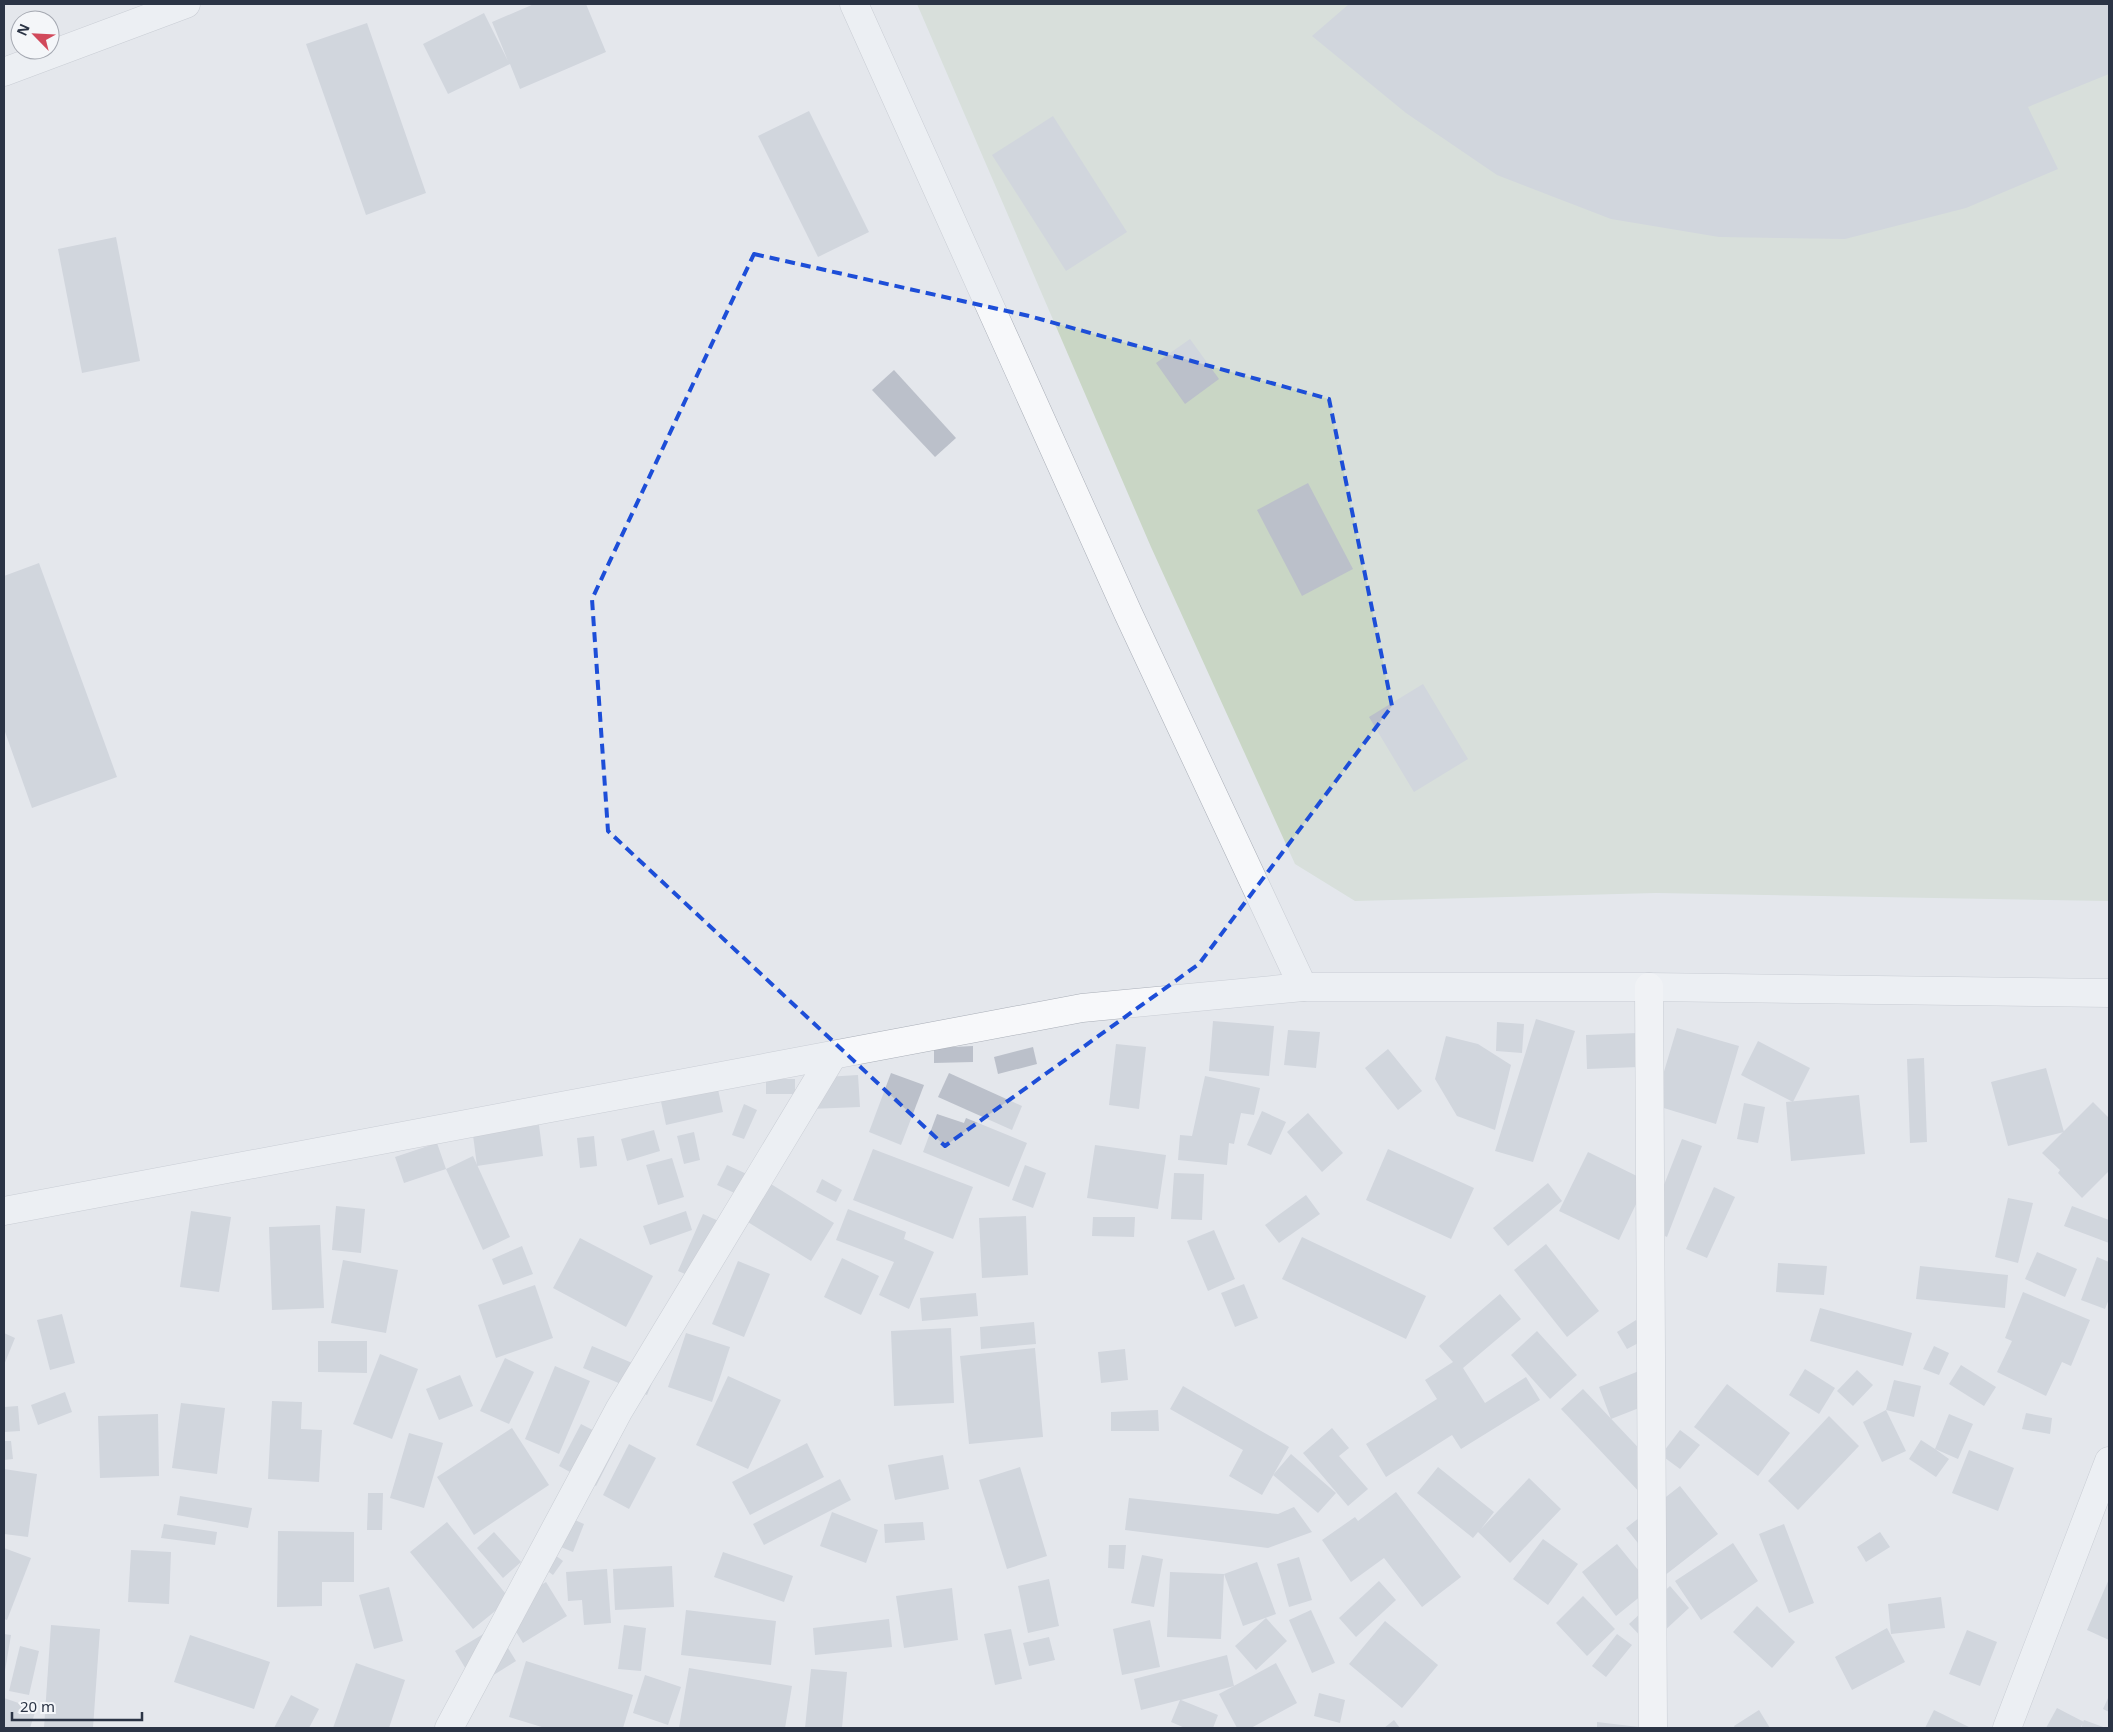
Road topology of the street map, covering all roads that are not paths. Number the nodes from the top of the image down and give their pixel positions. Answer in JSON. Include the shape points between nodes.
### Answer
{"nodes":[{"id":1,"x":186,"y":4,"type":"edge"},
{"id":2,"x":854,"y":4,"type":"edge"},
{"id":3,"x":4,"y":72,"type":"edge"},
{"id":4,"x":1303,"y":987,"type":"junction"},
{"id":5,"x":1649,"y":987,"type":"junction"},
{"id":6,"x":2109,"y":993,"type":"edge"},
{"id":7,"x":834,"y":1055,"type":"junction"},
{"id":8,"x":4,"y":1211,"type":"edge"},
{"id":9,"x":2109,"y":1461,"type":"edge"},
{"id":10,"x":449,"y":1728,"type":"edge"},
{"id":11,"x":1652,"y":1728,"type":"edge"},
{"id":12,"x":2007,"y":1728,"type":"edge"}],
"edges":[{"from":1,"to":3,"type":"street"},
{"from":2,"to":4,"type":"street","via":[[1128,613]]},
{"from":4,"to":5,"type":"street"},
{"from":4,"to":7,"type":"street","via":[[1082,1008]]},
{"from":5,"to":6,"type":"street"},
{"from":5,"to":11,"type":"street"},
{"from":7,"to":8,"type":"street"},
{"from":7,"to":10,"type":"street","via":[[619,1410]]},
{"from":9,"to":12,"type":"street"}]}
